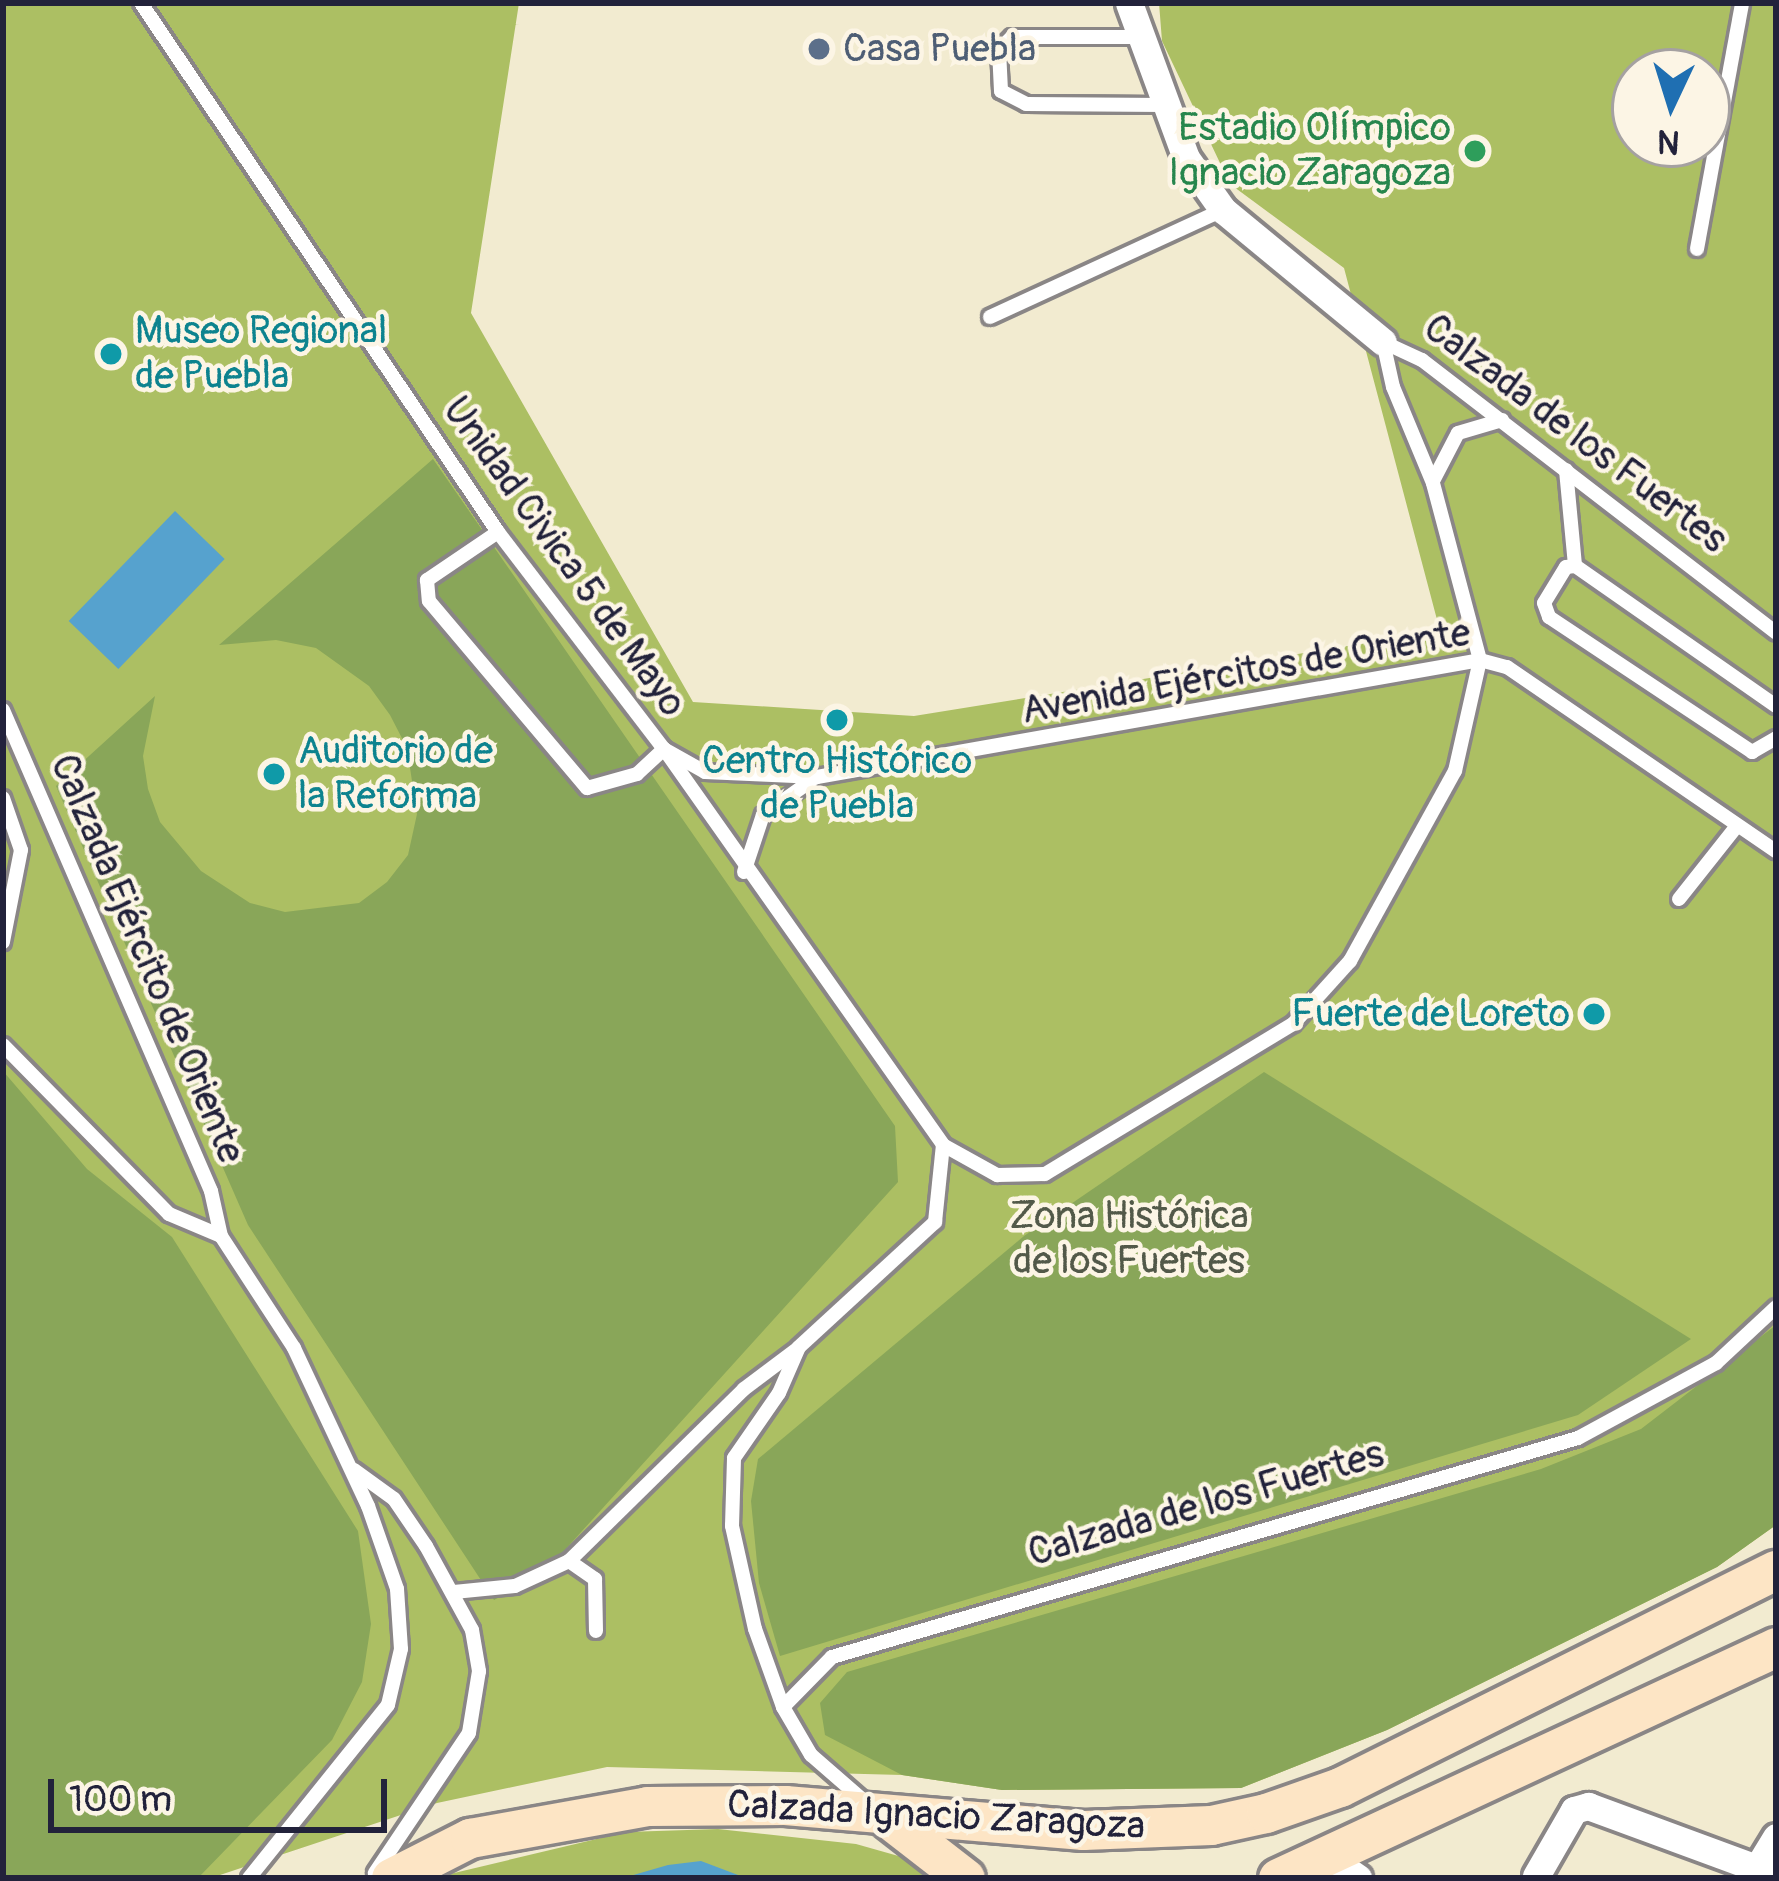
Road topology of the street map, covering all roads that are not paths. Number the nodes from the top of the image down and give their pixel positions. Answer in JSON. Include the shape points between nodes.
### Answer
{"nodes":[{"id":1,"x":141,"y":3,"type":"edge"},
{"id":2,"x":1129,"y":3,"type":"edge"},
{"id":3,"x":1742,"y":3,"type":"edge"},
{"id":4,"x":1141,"y":37,"type":"junction"},
{"id":5,"x":1164,"y":105,"type":"junction"},
{"id":6,"x":1223,"y":210,"type":"junction"},
{"id":7,"x":1696,"y":249,"type":"dead end"},
{"id":8,"x":990,"y":317,"type":"dead end"},
{"id":9,"x":1383,"y":342,"type":"junction"},
{"id":10,"x":1502,"y":420,"type":"junction"},
{"id":11,"x":1566,"y":470,"type":"junction"},
{"id":12,"x":1433,"y":482,"type":"junction"},
{"id":13,"x":498,"y":532,"type":"junction"},
{"id":14,"x":1575,"y":566,"type":"junction"},
{"id":15,"x":1776,"y":633,"type":"edge"},
{"id":16,"x":1480,"y":660,"type":"junction"},
{"id":17,"x":1776,"y":706,"type":"edge"},
{"id":18,"x":3,"y":710,"type":"edge"},
{"id":19,"x":1776,"y":738,"type":"edge"},
{"id":20,"x":664,"y":749,"type":"junction"},
{"id":21,"x":817,"y":777,"type":"junction"},
{"id":22,"x":3,"y":798,"type":"edge"},
{"id":23,"x":1736,"y":826,"type":"junction"},
{"id":24,"x":1776,"y":851,"type":"edge"},
{"id":25,"x":745,"y":872,"type":"junction"},
{"id":26,"x":1678,"y":899,"type":"dead end"},
{"id":27,"x":8,"y":902,"type":"edge"},
{"id":28,"x":3,"y":942,"type":"edge"},
{"id":29,"x":3,"y":1045,"type":"edge"},
{"id":30,"x":943,"y":1144,"type":"junction"},
{"id":31,"x":221,"y":1236,"type":"junction"},
{"id":32,"x":1776,"y":1306,"type":"edge"},
{"id":33,"x":799,"y":1347,"type":"junction"},
{"id":34,"x":351,"y":1468,"type":"junction"},
{"id":35,"x":569,"y":1561,"type":"junction"},
{"id":36,"x":1776,"y":1570,"type":"edge"},
{"id":37,"x":454,"y":1592,"type":"junction"},
{"id":38,"x":596,"y":1631,"type":"dead end"},
{"id":39,"x":1776,"y":1647,"type":"edge"},
{"id":40,"x":783,"y":1707,"type":"junction"},
{"id":41,"x":876,"y":1813,"type":"junction"},
{"id":42,"x":1776,"y":1838,"type":"edge"},
{"id":43,"x":1343,"y":1867,"type":"edge"},
{"id":44,"x":381,"y":1874,"type":"edge"},
{"id":45,"x":1761,"y":1874,"type":"edge"},
{"id":46,"x":1536,"y":1876,"type":"edge"},
{"id":47,"x":249,"y":1878,"type":"edge"},
{"id":48,"x":965,"y":1878,"type":"edge"},
{"id":49,"x":1278,"y":1878,"type":"edge"}],
"edges":[{"from":1,"to":13,"type":"lane","name":"Unidad Civica 5 de Mayo"},
{"from":2,"to":4,"type":"street","name":"Calzada de los Fuertes"},
{"from":3,"to":7,"type":"lane"},
{"from":4,"to":5,"type":"street","name":"Calzada de los Fuertes"},
{"from":4,"to":5,"type":"lane","via":[[1012,37],[998,50],[1001,91],[1027,104]]},
{"from":5,"to":6,"type":"street","name":"Calzada de los Fuertes","via":[[1186,158]]},
{"from":6,"to":8,"type":"lane"},
{"from":6,"to":9,"type":"street","name":"Calzada de los Fuertes"},
{"from":9,"to":10,"type":"lane","name":"Calzada de los Fuertes"},
{"from":9,"to":12,"type":"lane","name":"Calzada de los Fuertes"},
{"from":10,"to":11,"type":"lane","name":"Calzada de los Fuertes"},
{"from":10,"to":12,"type":"lane","via":[[1458,433]]},
{"from":11,"to":14,"type":"lane"},
{"from":11,"to":15,"type":"lane","name":"Calzada de los Fuertes"},
{"from":12,"to":16,"type":"lane","name":"Calzada de los Fuertes"},
{"from":13,"to":20,"type":"lane","name":"Unidad Civica 5 de Mayo"},
{"from":13,"to":20,"type":"lane","via":[[427,580],[429,602],[587,788],[637,774]]},
{"from":14,"to":17,"type":"lane"},
{"from":14,"to":19,"type":"lane","via":[[1544,603],[1550,617],[1751,752]]},
{"from":16,"to":21,"type":"lane","name":"Avenida Ejércitos de Oriente"},
{"from":16,"to":23,"type":"lane","name":"Avenida Ejércitos de Oriente","via":[[1507,667]]},
{"from":16,"to":30,"type":"lane","name":"Unidad Civica 5 de Mayo","via":[[1455,771],[1335,984],[1243,1061],[1045,1174],[997,1175]]},
{"from":18,"to":31,"type":"lane","name":"Calzada Ejército de Oriente","via":[[212,1191]]},
{"from":20,"to":21,"type":"lane","name":"Avenida Ejércitos de Oriente","via":[[706,772]]},
{"from":20,"to":25,"type":"lane","name":"Unidad Civica 5 de Mayo"},
{"from":21,"to":25,"type":"lane","name":"Avenida Ejércitos de Oriente","via":[[764,815]]},
{"from":22,"to":27,"type":"lane","via":[[21,850]]},
{"from":23,"to":24,"type":"lane","name":"Avenida Ejércitos de Oriente"},
{"from":23,"to":26,"type":"lane"},
{"from":25,"to":30,"type":"lane","name":"Unidad Civica 5 de Mayo"},
{"from":27,"to":28,"type":"lane"},
{"from":29,"to":31,"type":"lane","via":[[169,1214]]},
{"from":30,"to":33,"type":"lane","via":[[935,1222]]},
{"from":31,"to":34,"type":"lane","via":[[295,1348]]},
{"from":32,"to":40,"type":"lane","name":"Calzada de los Fuertes","via":[[1716,1363],[1578,1438],[865,1642],[832,1657]]},
{"from":33,"to":35,"type":"lane"},
{"from":33,"to":40,"type":"lane","via":[[779,1394],[739,1444],[731,1486],[754,1629]]},
{"from":34,"to":37,"type":"lane","via":[[394,1499]]},
{"from":34,"to":47,"type":"lane","via":[[397,1589],[398,1671],[372,1734]]},
{"from":35,"to":37,"type":"lane","via":[[515,1586]]},
{"from":35,"to":38,"type":"lane","via":[[595,1579]]},
{"from":36,"to":41,"type":"main road","name":"Calzada Ignacio Zaragoza","via":[[1340,1787],[1266,1813],[1192,1826],[1083,1830]]},
{"from":37,"to":44,"type":"lane","via":[[479,1671],[469,1733]]},
{"from":39,"to":43,"type":"main road"},
{"from":40,"to":41,"type":"lane","via":[[811,1755]]},
{"from":41,"to":44,"type":"main road","name":"Calzada Ignacio Zaragoza","via":[[647,1805],[531,1821]]},
{"from":41,"to":48,"type":"main road","via":[[915,1832]]},
{"from":42,"to":45,"type":"street"},
{"from":43,"to":49,"type":"main road"},
{"from":45,"to":46,"type":"street","via":[[1601,1806],[1574,1810]]}]}
